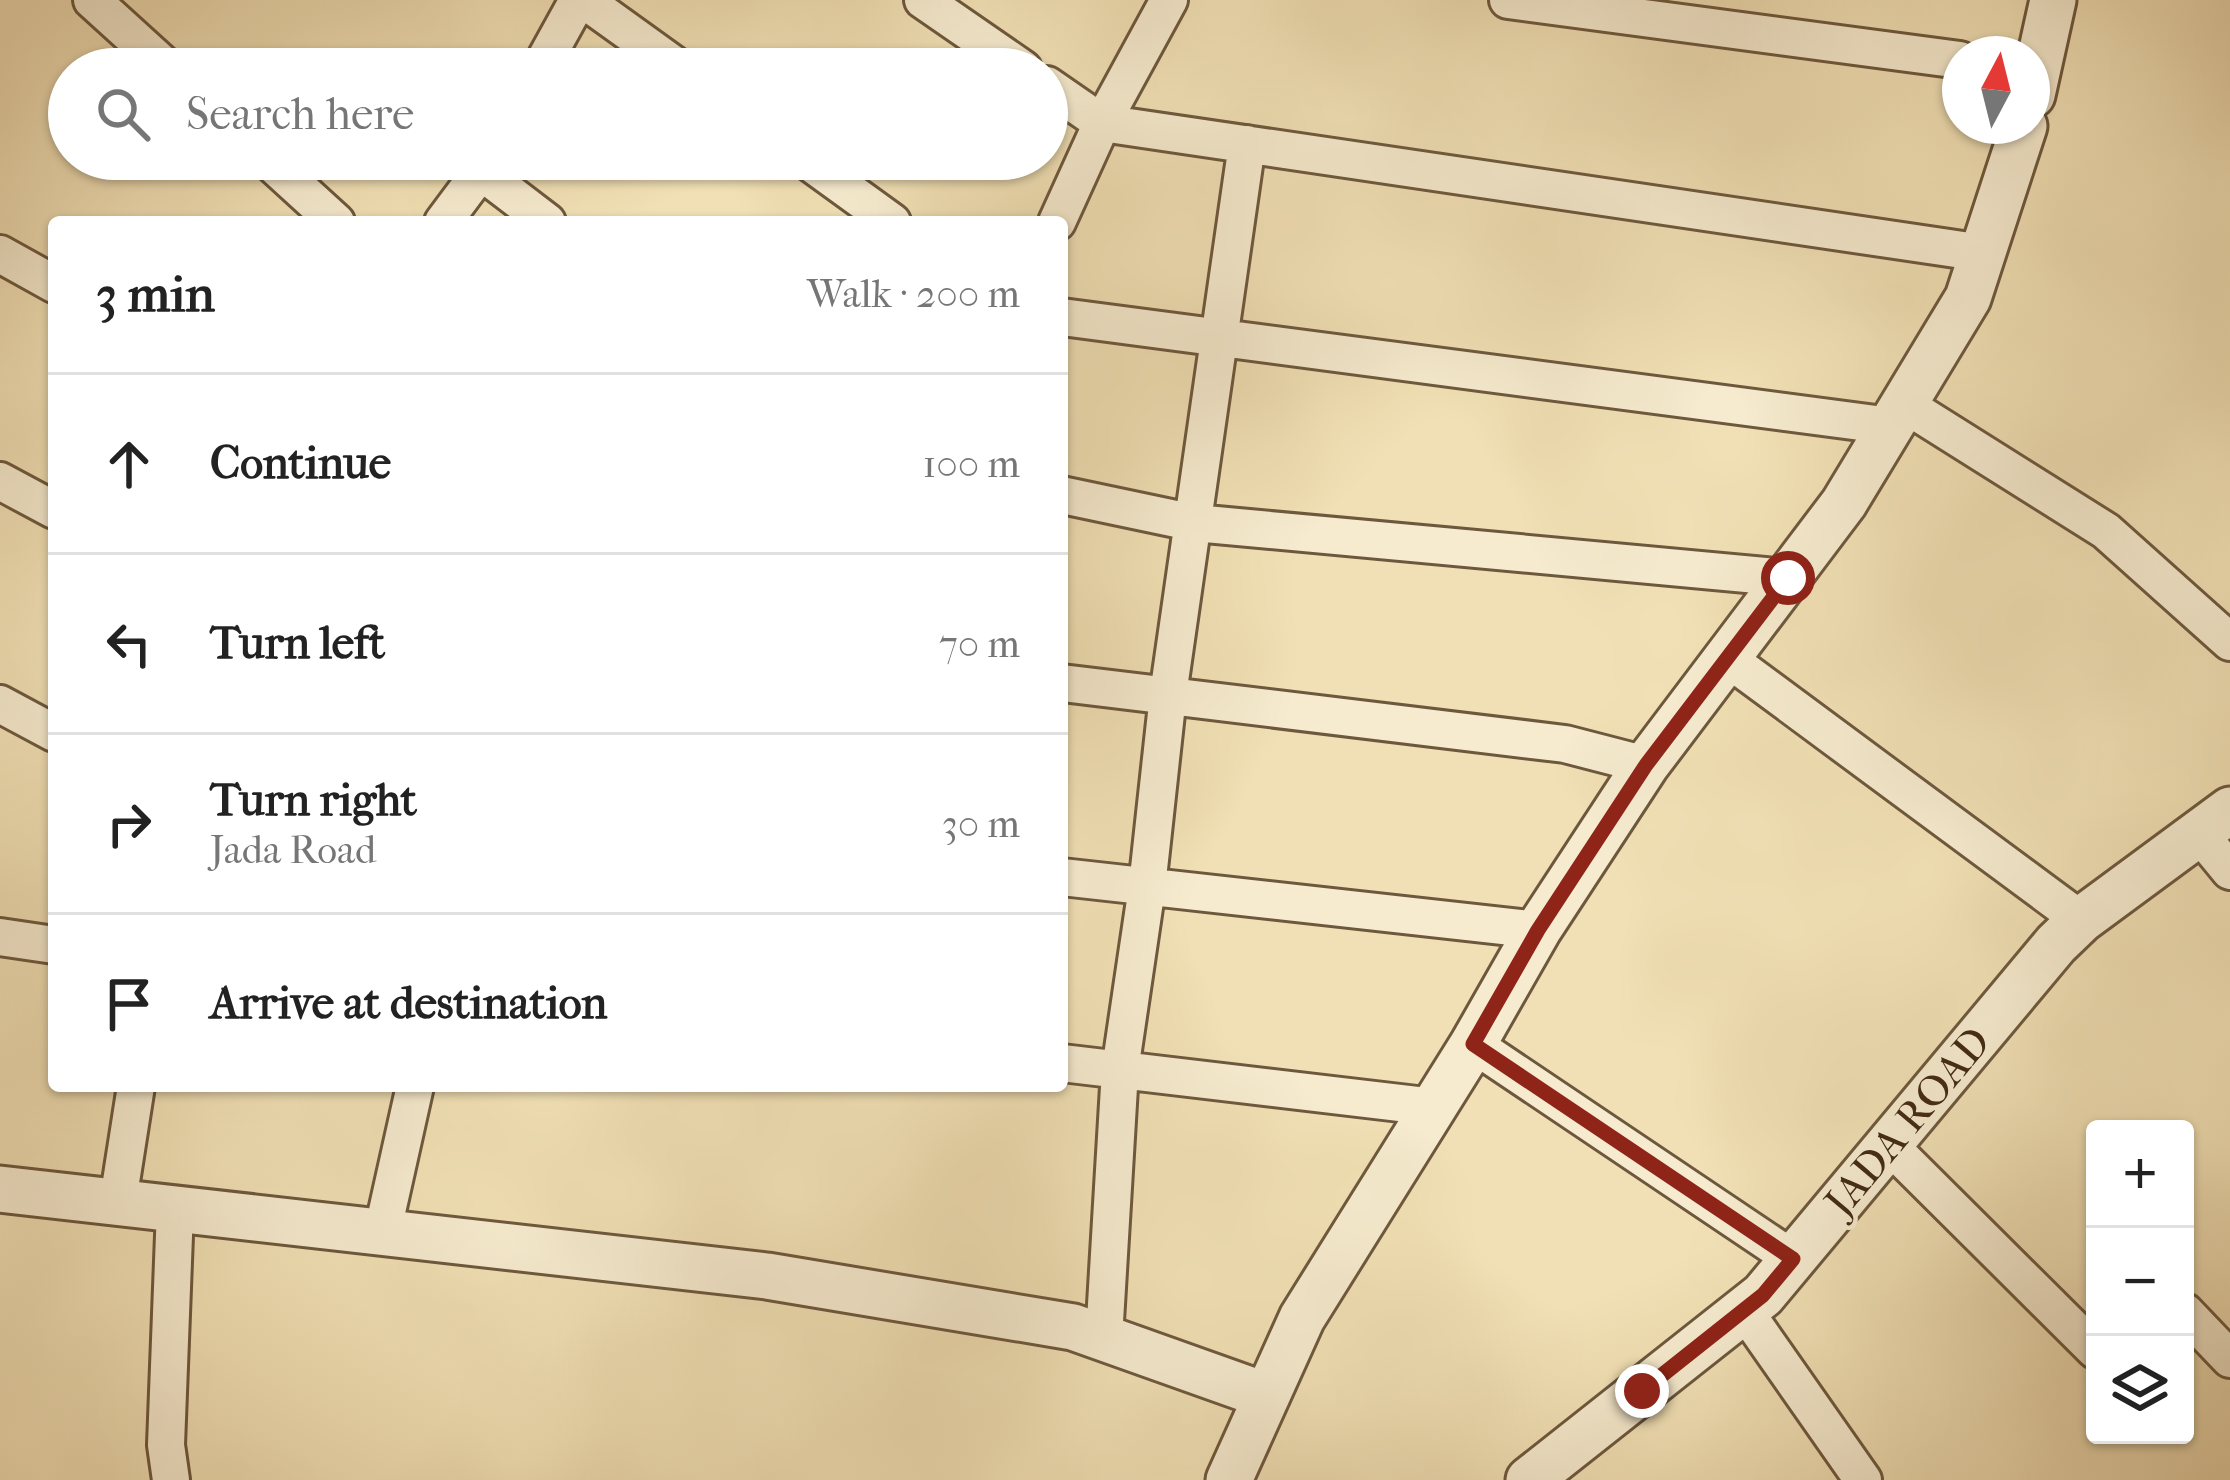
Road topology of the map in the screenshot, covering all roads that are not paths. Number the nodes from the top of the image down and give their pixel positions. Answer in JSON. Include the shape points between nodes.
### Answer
{"nodes":[{"id":1,"x":92,"y":0,"type":"edge"},
{"id":2,"x":581,"y":0,"type":"edge"},
{"id":3,"x":923,"y":0,"type":"edge"},
{"id":4,"x":1169,"y":0,"type":"edge"},
{"id":5,"x":1508,"y":0,"type":"edge"},
{"id":6,"x":2054,"y":0,"type":"edge"},
{"id":7,"x":2045,"y":36,"type":"edge"},
{"id":8,"x":145,"y":48,"type":"edge"},
{"id":9,"x":552,"y":48,"type":"edge"},
{"id":10,"x":650,"y":48,"type":"edge"},
{"id":11,"x":993,"y":48,"type":"edge"},
{"id":12,"x":1942,"y":58,"type":"edge"},
{"id":13,"x":1068,"y":100,"type":"edge"},
{"id":14,"x":1102,"y":123,"type":"junction"},
{"id":15,"x":1247,"y":144,"type":"junction"},
{"id":16,"x":2018,"y":144,"type":"edge"},
{"id":17,"x":289,"y":180,"type":"edge"},
{"id":18,"x":475,"y":180,"type":"edge"},
{"id":19,"x":501,"y":180,"type":"edge"},
{"id":20,"x":834,"y":180,"type":"edge"},
{"id":21,"x":329,"y":216,"type":"edge"},
{"id":22,"x":448,"y":216,"type":"edge"},
{"id":23,"x":540,"y":216,"type":"edge"},
{"id":24,"x":884,"y":216,"type":"edge"},
{"id":25,"x":1060,"y":216,"type":"edge"},
{"id":26,"x":1983,"y":253,"type":"junction"},
{"id":27,"x":0,"y":254,"type":"edge"},
{"id":28,"x":48,"y":281,"type":"edge"},
{"id":29,"x":1068,"y":318,"type":"edge"},
{"id":30,"x":1220,"y":338,"type":"junction"},
{"id":31,"x":1897,"y":415,"type":"junction"},
{"id":32,"x":0,"y":481,"type":"edge"},
{"id":33,"x":1068,"y":496,"type":"edge"},
{"id":34,"x":48,"y":507,"type":"edge"},
{"id":35,"x":1195,"y":523,"type":"junction"},
{"id":36,"x":1788,"y":578,"type":"junction"},
{"id":37,"x":2230,"y":642,"type":"edge"},
{"id":38,"x":1727,"y":658,"type":"junction"},
{"id":39,"x":1068,"y":684,"type":"edge"},
{"id":40,"x":1168,"y":695,"type":"junction"},
{"id":41,"x":0,"y":704,"type":"edge"},
{"id":42,"x":48,"y":730,"type":"edge"},
{"id":43,"x":1646,"y":765,"type":"junction"},
{"id":44,"x":2214,"y":821,"type":"edge"},
{"id":45,"x":2230,"y":872,"type":"edge"},
{"id":46,"x":1068,"y":878,"type":"edge"},
{"id":47,"x":1147,"y":886,"type":"junction"},
{"id":48,"x":2081,"y":920,"type":"junction"},
{"id":49,"x":1538,"y":930,"type":"junction"},
{"id":50,"x":0,"y":937,"type":"edge"},
{"id":51,"x":48,"y":944,"type":"edge"},
{"id":52,"x":1473,"y":1044,"type":"junction"},
{"id":53,"x":1068,"y":1064,"type":"edge"},
{"id":54,"x":1120,"y":1070,"type":"junction"},
{"id":55,"x":135,"y":1092,"type":"edge"},
{"id":56,"x":414,"y":1092,"type":"edge"},
{"id":57,"x":1434,"y":1107,"type":"junction"},
{"id":58,"x":1889,"y":1145,"type":"junction"},
{"id":59,"x":0,"y":1189,"type":"edge"},
{"id":60,"x":118,"y":1202,"type":"junction"},
{"id":61,"x":176,"y":1209,"type":"junction"},
{"id":62,"x":382,"y":1234,"type":"junction"},
{"id":63,"x":1793,"y":1259,"type":"junction"},
{"id":64,"x":1744,"y":1310,"type":"junction"},
{"id":65,"x":2194,"y":1321,"type":"edge"},
{"id":66,"x":1104,"y":1338,"type":"junction"},
{"id":67,"x":2086,"y":1341,"type":"edge"},
{"id":68,"x":2230,"y":1358,"type":"edge"},
{"id":69,"x":1267,"y":1396,"type":"junction"},
{"id":70,"x":171,"y":1480,"type":"edge"},
{"id":71,"x":1229,"y":1480,"type":"edge"},
{"id":72,"x":1529,"y":1480,"type":"edge"},
{"id":73,"x":1863,"y":1480,"type":"edge"}],
"edges":[{"from":1,"to":8,"type":"street"},
{"from":2,"to":9,"type":"street"},
{"from":2,"to":10,"type":"street"},
{"from":3,"to":11,"type":"street"},
{"from":4,"to":14,"type":"street"},
{"from":5,"to":12,"type":"street"},
{"from":6,"to":7,"type":"street"},
{"from":13,"to":14,"type":"street"},
{"from":14,"to":15,"type":"street"},
{"from":14,"to":25,"type":"street"},
{"from":15,"to":26,"type":"street"},
{"from":15,"to":30,"type":"street"},
{"from":16,"to":26,"type":"street"},
{"from":17,"to":21,"type":"street"},
{"from":18,"to":22,"type":"street"},
{"from":19,"to":23,"type":"street"},
{"from":20,"to":24,"type":"street"},
{"from":26,"to":31,"type":"street","via":[[1968,298]]},
{"from":27,"to":28,"type":"street"},
{"from":29,"to":30,"type":"street"},
{"from":30,"to":31,"type":"street"},
{"from":30,"to":35,"type":"street"},
{"from":31,"to":36,"type":"street"},
{"from":31,"to":37,"type":"street","via":[[2106,531]]},
{"from":32,"to":34,"type":"street"},
{"from":33,"to":35,"type":"street"},
{"from":35,"to":36,"type":"street"},
{"from":35,"to":40,"type":"street"},
{"from":36,"to":38,"type":"street"},
{"from":38,"to":43,"type":"street"},
{"from":38,"to":48,"type":"street"},
{"from":39,"to":40,"type":"street"},
{"from":40,"to":43,"type":"street","via":[[1565,744]]},
{"from":40,"to":47,"type":"street"},
{"from":41,"to":42,"type":"street"},
{"from":43,"to":49,"type":"street"},
{"from":44,"to":45,"type":"street"},
{"from":44,"to":48,"type":"street","name":"JADA ROAD"},
{"from":46,"to":47,"type":"street"},
{"from":47,"to":49,"type":"street"},
{"from":47,"to":54,"type":"street"},
{"from":48,"to":58,"type":"street","name":"JADA ROAD"},
{"from":49,"to":52,"type":"street"},
{"from":50,"to":51,"type":"street"},
{"from":52,"to":57,"type":"street"},
{"from":52,"to":63,"type":"street"},
{"from":53,"to":54,"type":"street"},
{"from":54,"to":57,"type":"street"},
{"from":54,"to":66,"type":"street"},
{"from":55,"to":60,"type":"street"},
{"from":56,"to":62,"type":"street"},
{"from":57,"to":69,"type":"street","via":[[1302,1318]]},
{"from":58,"to":63,"type":"street","name":"JADA ROAD"},
{"from":58,"to":67,"type":"street"},
{"from":59,"to":60,"type":"street"},
{"from":60,"to":61,"type":"street"},
{"from":61,"to":62,"type":"street"},
{"from":61,"to":70,"type":"street"},
{"from":62,"to":66,"type":"street","via":[[767,1276]]},
{"from":63,"to":64,"type":"street","name":"JADA ROAD"},
{"from":64,"to":72,"type":"street","name":"JADA ROAD"},
{"from":64,"to":73,"type":"street"},
{"from":65,"to":68,"type":"street"},
{"from":66,"to":69,"type":"street"},
{"from":69,"to":71,"type":"street"}]}
